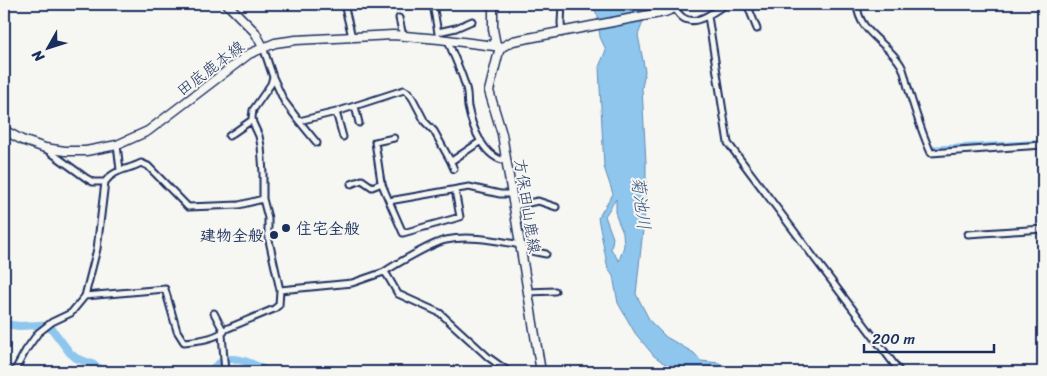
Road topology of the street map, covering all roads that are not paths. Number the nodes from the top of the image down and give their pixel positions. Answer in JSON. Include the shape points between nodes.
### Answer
{"nodes":[{"id":1,"x":227,"y":4,"type":"edge"},
{"id":2,"x":344,"y":4,"type":"edge"},
{"id":3,"x":433,"y":4,"type":"edge"},
{"id":4,"x":493,"y":4,"type":"edge"},
{"id":5,"x":562,"y":4,"type":"edge"},
{"id":6,"x":726,"y":4,"type":"edge"},
{"id":7,"x":746,"y":4,"type":"edge"},
{"id":8,"x":857,"y":4,"type":"edge"},
{"id":9,"x":677,"y":6,"type":"edge"},
{"id":10,"x":708,"y":16,"type":"junction"},
{"id":11,"x":399,"y":18,"type":"dead end"},
{"id":12,"x":472,"y":21,"type":"dead end"},
{"id":13,"x":757,"y":29,"type":"dead end"},
{"id":14,"x":562,"y":33,"type":"junction"},
{"id":15,"x":438,"y":35,"type":"junction"},
{"id":16,"x":403,"y":36,"type":"junction"},
{"id":17,"x":352,"y":37,"type":"junction"},
{"id":18,"x":448,"y":40,"type":"junction"},
{"id":19,"x":499,"y":46,"type":"junction"},
{"id":20,"x":262,"y":47,"type":"junction"},
{"id":21,"x":273,"y":77,"type":"junction"},
{"id":22,"x":355,"y":106,"type":"junction"},
{"id":23,"x":336,"y":112,"type":"junction"},
{"id":24,"x":252,"y":120,"type":"junction"},
{"id":25,"x":300,"y":121,"type":"junction"},
{"id":26,"x":359,"y":123,"type":"dead end"},
{"id":27,"x":4,"y":130,"type":"edge"},
{"id":28,"x":229,"y":136,"type":"dead end"},
{"id":29,"x":343,"y":137,"type":"dead end"},
{"id":30,"x":394,"y":138,"type":"dead end"},
{"id":31,"x":481,"y":141,"type":"junction"},
{"id":32,"x":317,"y":143,"type":"dead end"},
{"id":33,"x":117,"y":145,"type":"junction"},
{"id":34,"x":1043,"y":145,"type":"edge"},
{"id":35,"x":45,"y":148,"type":"junction"},
{"id":36,"x":450,"y":160,"type":"junction"},
{"id":37,"x":507,"y":161,"type":"junction"},
{"id":38,"x":454,"y":169,"type":"dead end"},
{"id":39,"x":120,"y":170,"type":"junction"},
{"id":40,"x":105,"y":182,"type":"junction"},
{"id":41,"x":382,"y":183,"type":"junction"},
{"id":42,"x":351,"y":184,"type":"dead end"},
{"id":43,"x":455,"y":190,"type":"junction"},
{"id":44,"x":512,"y":194,"type":"junction"},
{"id":45,"x":263,"y":200,"type":"junction"},
{"id":46,"x":389,"y":201,"type":"junction"},
{"id":47,"x":514,"y":206,"type":"junction"},
{"id":48,"x":556,"y":207,"type":"dead end"},
{"id":49,"x":1043,"y":229,"type":"edge"},
{"id":50,"x":968,"y":234,"type":"dead end"},
{"id":51,"x":521,"y":247,"type":"junction"},
{"id":52,"x":546,"y":254,"type":"dead end"},
{"id":53,"x":384,"y":272,"type":"junction"},
{"id":54,"x":280,"y":290,"type":"junction"},
{"id":55,"x":555,"y":291,"type":"dead end"},
{"id":56,"x":528,"y":292,"type":"junction"},
{"id":57,"x":85,"y":296,"type":"junction"},
{"id":58,"x":214,"y":313,"type":"dead end"},
{"id":59,"x":223,"y":333,"type":"junction"},
{"id":60,"x":14,"y":372,"type":"edge"},
{"id":61,"x":225,"y":372,"type":"edge"},
{"id":62,"x":509,"y":372,"type":"edge"},
{"id":63,"x":541,"y":372,"type":"edge"},
{"id":64,"x":900,"y":372,"type":"edge"}],
"edges":[{"from":1,"to":20,"type":"main road","via":[[255,32]]},
{"from":2,"to":17,"type":"street"},
{"from":3,"to":15,"type":"street"},
{"from":4,"to":19,"type":"main road","via":[[493,29]]},
{"from":5,"to":14,"type":"street"},
{"from":6,"to":10,"type":"street"},
{"from":7,"to":13,"type":"street"},
{"from":8,"to":34,"type":"street","via":[[867,30],[890,50],[902,66],[931,152]]},
{"from":9,"to":10,"type":"street","via":[[679,16],[688,21]]},
{"from":9,"to":14,"type":"main road","name":"田底鹿本線","via":[[664,12]]},
{"from":10,"to":64,"type":"street","via":[[728,143]]},
{"from":11,"to":16,"type":"street"},
{"from":12,"to":15,"type":"street"},
{"from":14,"to":19,"type":"main road","name":"田底鹿本線"},
{"from":15,"to":16,"type":"main road","name":"田底鹿本線"},
{"from":15,"to":18,"type":"main road","name":"田底鹿本線"},
{"from":16,"to":17,"type":"main road","name":"田底鹿本線"},
{"from":17,"to":20,"type":"main road","name":"田底鹿本線","via":[[296,40]]},
{"from":18,"to":19,"type":"main road","name":"田底鹿本線"},
{"from":18,"to":31,"type":"street"},
{"from":19,"to":37,"type":"main road","name":"方保田山鹿線","via":[[489,91]]},
{"from":20,"to":21,"type":"street"},
{"from":20,"to":33,"type":"main road","name":"田底鹿本線","via":[[239,60],[148,131]]},
{"from":21,"to":24,"type":"street","via":[[253,110]]},
{"from":21,"to":25,"type":"street","via":[[284,101]]},
{"from":22,"to":23,"type":"street"},
{"from":22,"to":26,"type":"street"},
{"from":22,"to":36,"type":"street","via":[[404,90],[421,110],[425,122]]},
{"from":23,"to":25,"type":"street"},
{"from":23,"to":29,"type":"street"},
{"from":24,"to":28,"type":"street"},
{"from":24,"to":45,"type":"street","via":[[261,146]]},
{"from":25,"to":32,"type":"street"},
{"from":27,"to":35,"type":"main road","name":"田底鹿本線"},
{"from":30,"to":41,"type":"street","via":[[375,142]]},
{"from":31,"to":36,"type":"street"},
{"from":31,"to":37,"type":"street","via":[[496,158]]},
{"from":33,"to":35,"type":"main road","name":"田底鹿本線","via":[[86,151]]},
{"from":33,"to":39,"type":"street"},
{"from":35,"to":40,"type":"street","via":[[93,182]]},
{"from":36,"to":38,"type":"street"},
{"from":37,"to":44,"type":"main road","name":"方保田山鹿線"},
{"from":39,"to":40,"type":"street"},
{"from":39,"to":45,"type":"street","via":[[141,163],[148,166],[188,207],[239,205]]},
{"from":40,"to":57,"type":"street","via":[[97,248]]},
{"from":41,"to":42,"type":"street","via":[[372,187],[362,180]]},
{"from":41,"to":46,"type":"street"},
{"from":43,"to":44,"type":"street","via":[[469,187]]},
{"from":43,"to":46,"type":"street"},
{"from":43,"to":46,"type":"street","via":[[460,216],[403,233]]},
{"from":44,"to":47,"type":"main road","name":"方保田山鹿線"},
{"from":45,"to":54,"type":"street"},
{"from":47,"to":48,"type":"street","via":[[538,201]]},
{"from":47,"to":51,"type":"main road","name":"方保田山鹿線"},
{"from":49,"to":50,"type":"street"},
{"from":51,"to":52,"type":"street"},
{"from":51,"to":53,"type":"street","via":[[481,239],[444,240]]},
{"from":51,"to":56,"type":"main road","name":"方保田山鹿線"},
{"from":53,"to":54,"type":"street","via":[[352,283]]},
{"from":53,"to":62,"type":"street","via":[[398,294],[440,312]]},
{"from":54,"to":59,"type":"street","via":[[278,307]]},
{"from":55,"to":56,"type":"street"},
{"from":56,"to":63,"type":"main road","name":"方保田山鹿線"},
{"from":57,"to":59,"type":"street","via":[[165,289],[177,331],[184,342]]},
{"from":57,"to":60,"type":"street","via":[[70,313],[38,333]]},
{"from":58,"to":59,"type":"street"},
{"from":59,"to":61,"type":"street"}]}
